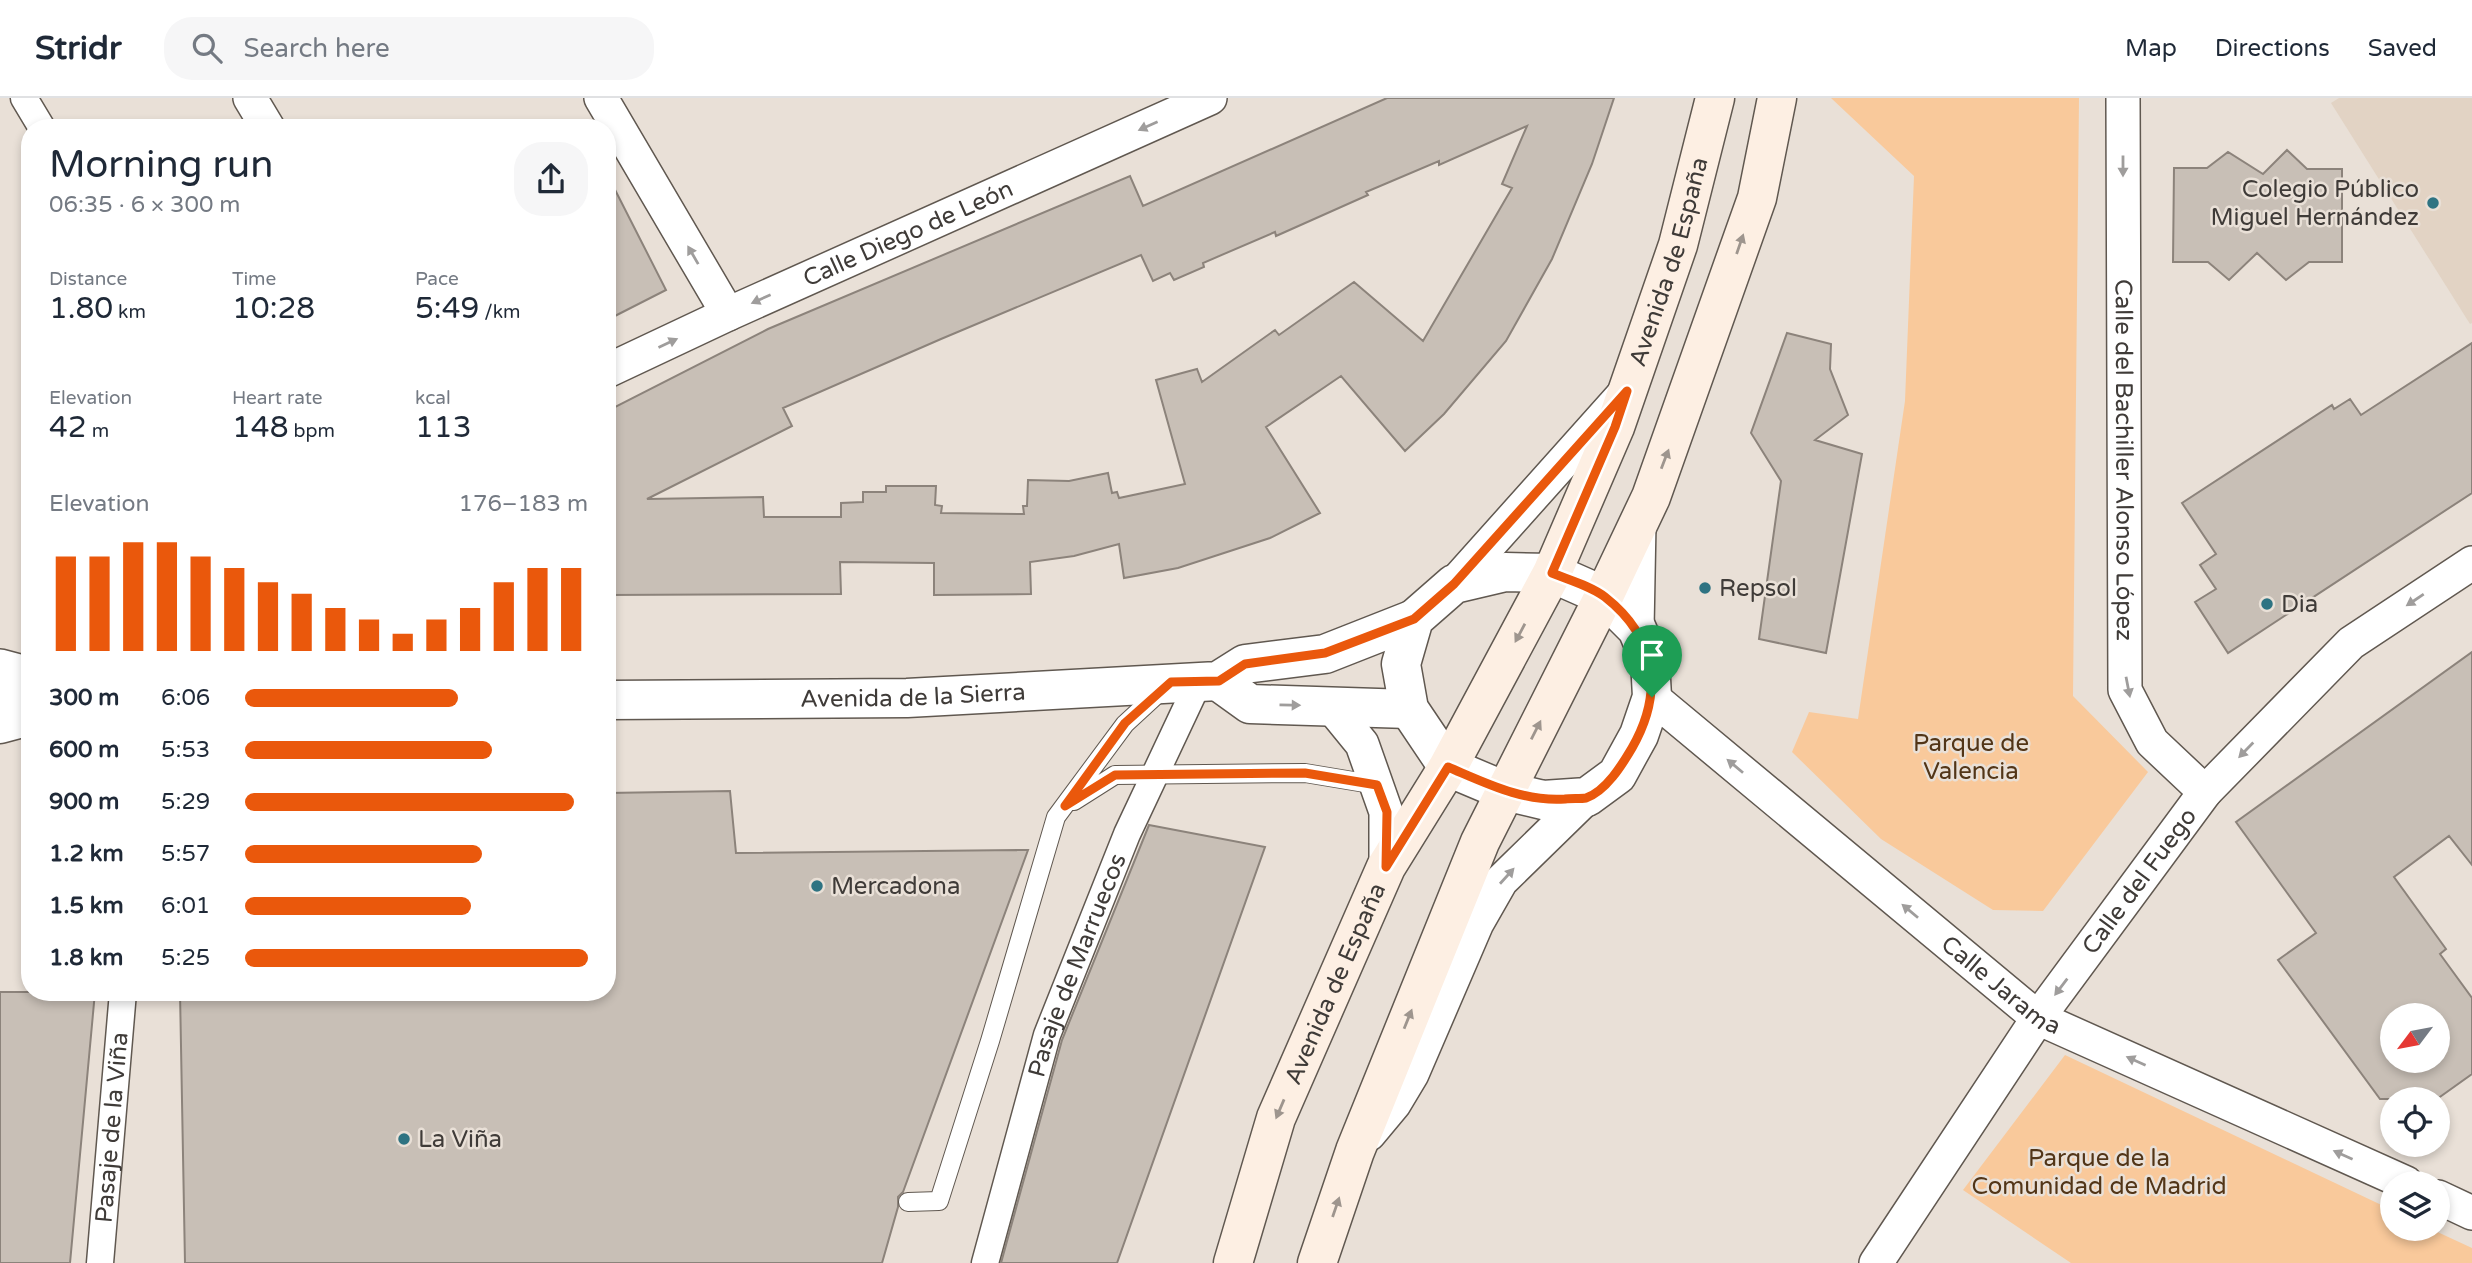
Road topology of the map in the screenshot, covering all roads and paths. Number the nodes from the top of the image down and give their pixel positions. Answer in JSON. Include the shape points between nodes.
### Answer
{"nodes":[{"id":1,"x":23,"y":98,"type":"edge"},
{"id":2,"x":250,"y":98,"type":"edge"},
{"id":3,"x":601,"y":98,"type":"edge"},
{"id":4,"x":1210,"y":98,"type":"edge"},
{"id":5,"x":1716,"y":98,"type":"edge"},
{"id":6,"x":1777,"y":98,"type":"edge"},
{"id":7,"x":2123,"y":98,"type":"edge"},
{"id":8,"x":36,"y":119,"type":"edge"},
{"id":9,"x":263,"y":119,"type":"edge"},
{"id":10,"x":613,"y":119,"type":"edge"},
{"id":11,"x":616,"y":124,"type":"edge"},
{"id":12,"x":728,"y":314,"type":"junction"},
{"id":13,"x":616,"y":367,"type":"edge"},
{"id":14,"x":1627,"y":391,"type":"junction"},
{"id":15,"x":1639,"y":522,"type":"junction"},
{"id":16,"x":2472,"y":563,"type":"edge"},
{"id":17,"x":1552,"y":573,"type":"junction"},
{"id":18,"x":1454,"y":584,"type":"junction"},
{"id":19,"x":1604,"y":596,"type":"junction"},
{"id":20,"x":1414,"y":619,"type":"junction"},
{"id":21,"x":1637,"y":629,"type":"junction"},
{"id":22,"x":0,"y":666,"type":"edge"},
{"id":23,"x":21,"y":672,"type":"edge"},
{"id":24,"x":1196,"y":681,"type":"junction"},
{"id":25,"x":21,"y":686,"type":"edge"},
{"id":26,"x":0,"y":689,"type":"edge"},
{"id":27,"x":1652,"y":697,"type":"junction"},
{"id":28,"x":616,"y":700,"type":"edge"},
{"id":29,"x":1331,"y":706,"type":"junction"},
{"id":30,"x":1409,"y":709,"type":"junction"},
{"id":31,"x":21,"y":718,"type":"edge"},
{"id":32,"x":0,"y":724,"type":"edge"},
{"id":33,"x":1448,"y":767,"type":"junction"},
{"id":34,"x":1155,"y":774,"type":"junction"},
{"id":35,"x":1377,"y":785,"type":"junction"},
{"id":36,"x":1505,"y":791,"type":"junction"},
{"id":37,"x":2205,"y":792,"type":"junction"},
{"id":38,"x":1587,"y":797,"type":"junction"},
{"id":39,"x":1060,"y":812,"type":"junction"},
{"id":40,"x":1386,"y":867,"type":"junction"},
{"id":41,"x":122,"y":1001,"type":"edge"},
{"id":42,"x":2038,"y":1018,"type":"junction"},
{"id":43,"x":1355,"y":1151,"type":"junction"},
{"id":44,"x":2380,"y":1171,"type":"edge"},
{"id":45,"x":908,"y":1202,"type":"dead end"},
{"id":46,"x":2450,"y":1203,"type":"edge"},
{"id":47,"x":2472,"y":1213,"type":"edge"},
{"id":48,"x":100,"y":1263,"type":"edge"},
{"id":49,"x":985,"y":1263,"type":"edge"},
{"id":50,"x":1233,"y":1263,"type":"edge"},
{"id":51,"x":1317,"y":1263,"type":"edge"},
{"id":52,"x":1876,"y":1263,"type":"edge"}],
"edges":[{"from":1,"to":8,"type":"street"},
{"from":2,"to":9,"type":"street"},
{"from":10,"to":3,"type":"street","one_way":true},
{"from":4,"to":12,"type":"street","name":"Calle Diego de León","one_way":true},
{"from":5,"to":14,"type":"main road","name":"Avenida de España","via":[[1678,245]]},
{"from":15,"to":6,"type":"main road","one_way":true,"via":[[1677,428],[1756,198]]},
{"from":7,"to":37,"type":"street","name":"Calle del Bachiller Alonso López","one_way":true,"via":[[2125,690],[2152,742]]},
{"from":12,"to":11,"type":"street","one_way":true},
{"from":13,"to":12,"type":"street","name":"Calle Diego de León","one_way":true},
{"from":14,"to":17,"type":"main road","name":"Avenida de España"},
{"from":14,"to":18,"type":"street"},
{"from":15,"to":19,"type":"main road"},
{"from":15,"to":21,"type":"street"},
{"from":16,"to":37,"type":"street","name":"Calle del Fuego","one_way":true,"via":[[2351,643]]},
{"from":17,"to":18,"type":"street","via":[[1504,572]]},
{"from":17,"to":19,"type":"street"},
{"from":17,"to":33,"type":"main road","name":"Avenida de España","one_way":true},
{"from":18,"to":20,"type":"street"},
{"from":19,"to":21,"type":"street"},
{"from":36,"to":19,"type":"main road","one_way":true},
{"from":20,"to":24,"type":"street","name":"Avenida de la Sierra","via":[[1325,653],[1245,664]]},
{"from":20,"to":30,"type":"street","via":[[1401,664]]},
{"from":21,"to":27,"type":"street","via":[[1650,660]]},
{"from":22,"to":23,"type":"street"},
{"from":24,"to":28,"type":"street","name":"Avenida de la Sierra","via":[[907,698]]},
{"from":24,"to":29,"type":"street","one_way":true,"via":[[1250,704]]},
{"from":24,"to":34,"type":"street","name":"Pasaje de Marruecos"},
{"from":24,"to":39,"type":"lane","via":[[1125,723]]},
{"from":25,"to":26,"type":"street"},
{"from":27,"to":38,"type":"street","via":[[1639,735],[1617,775]]},
{"from":42,"to":27,"type":"street","name":"Calle Jarama","one_way":true},
{"from":29,"to":30,"type":"street"},
{"from":29,"to":35,"type":"street","via":[[1362,744]]},
{"from":30,"to":33,"type":"street"},
{"from":31,"to":32,"type":"street"},
{"from":33,"to":36,"type":"street"},
{"from":33,"to":40,"type":"main road","name":"Avenida de España"},
{"from":34,"to":35,"type":"lane","via":[[1305,773]]},
{"from":34,"to":39,"type":"lane","via":[[1115,775]]},
{"from":34,"to":49,"type":"street","name":"Pasaje de Marruecos","via":[[1047,1035]]},
{"from":35,"to":40,"type":"street","via":[[1387,812]]},
{"from":36,"to":38,"type":"street","via":[[1543,800]]},
{"from":43,"to":36,"type":"main road","one_way":true},
{"from":37,"to":42,"type":"street","name":"Calle del Fuego","one_way":true},
{"from":43,"to":38,"type":"street","one_way":true,"via":[[1412,1074],[1477,923],[1501,881]]},
{"from":39,"to":45,"type":"lane","via":[[939,1201]]},
{"from":40,"to":50,"type":"main road","name":"Avenida de España","one_way":true,"via":[[1276,1118]]},
{"from":41,"to":48,"type":"street","name":"Pasaje de la Viña"},
{"from":44,"to":42,"type":"street","name":"Calle Jarama","one_way":true},
{"from":42,"to":52,"type":"street","name":"Calle del Fuego"},
{"from":51,"to":43,"type":"main road","one_way":true},
{"from":46,"to":47,"type":"street"}]}
